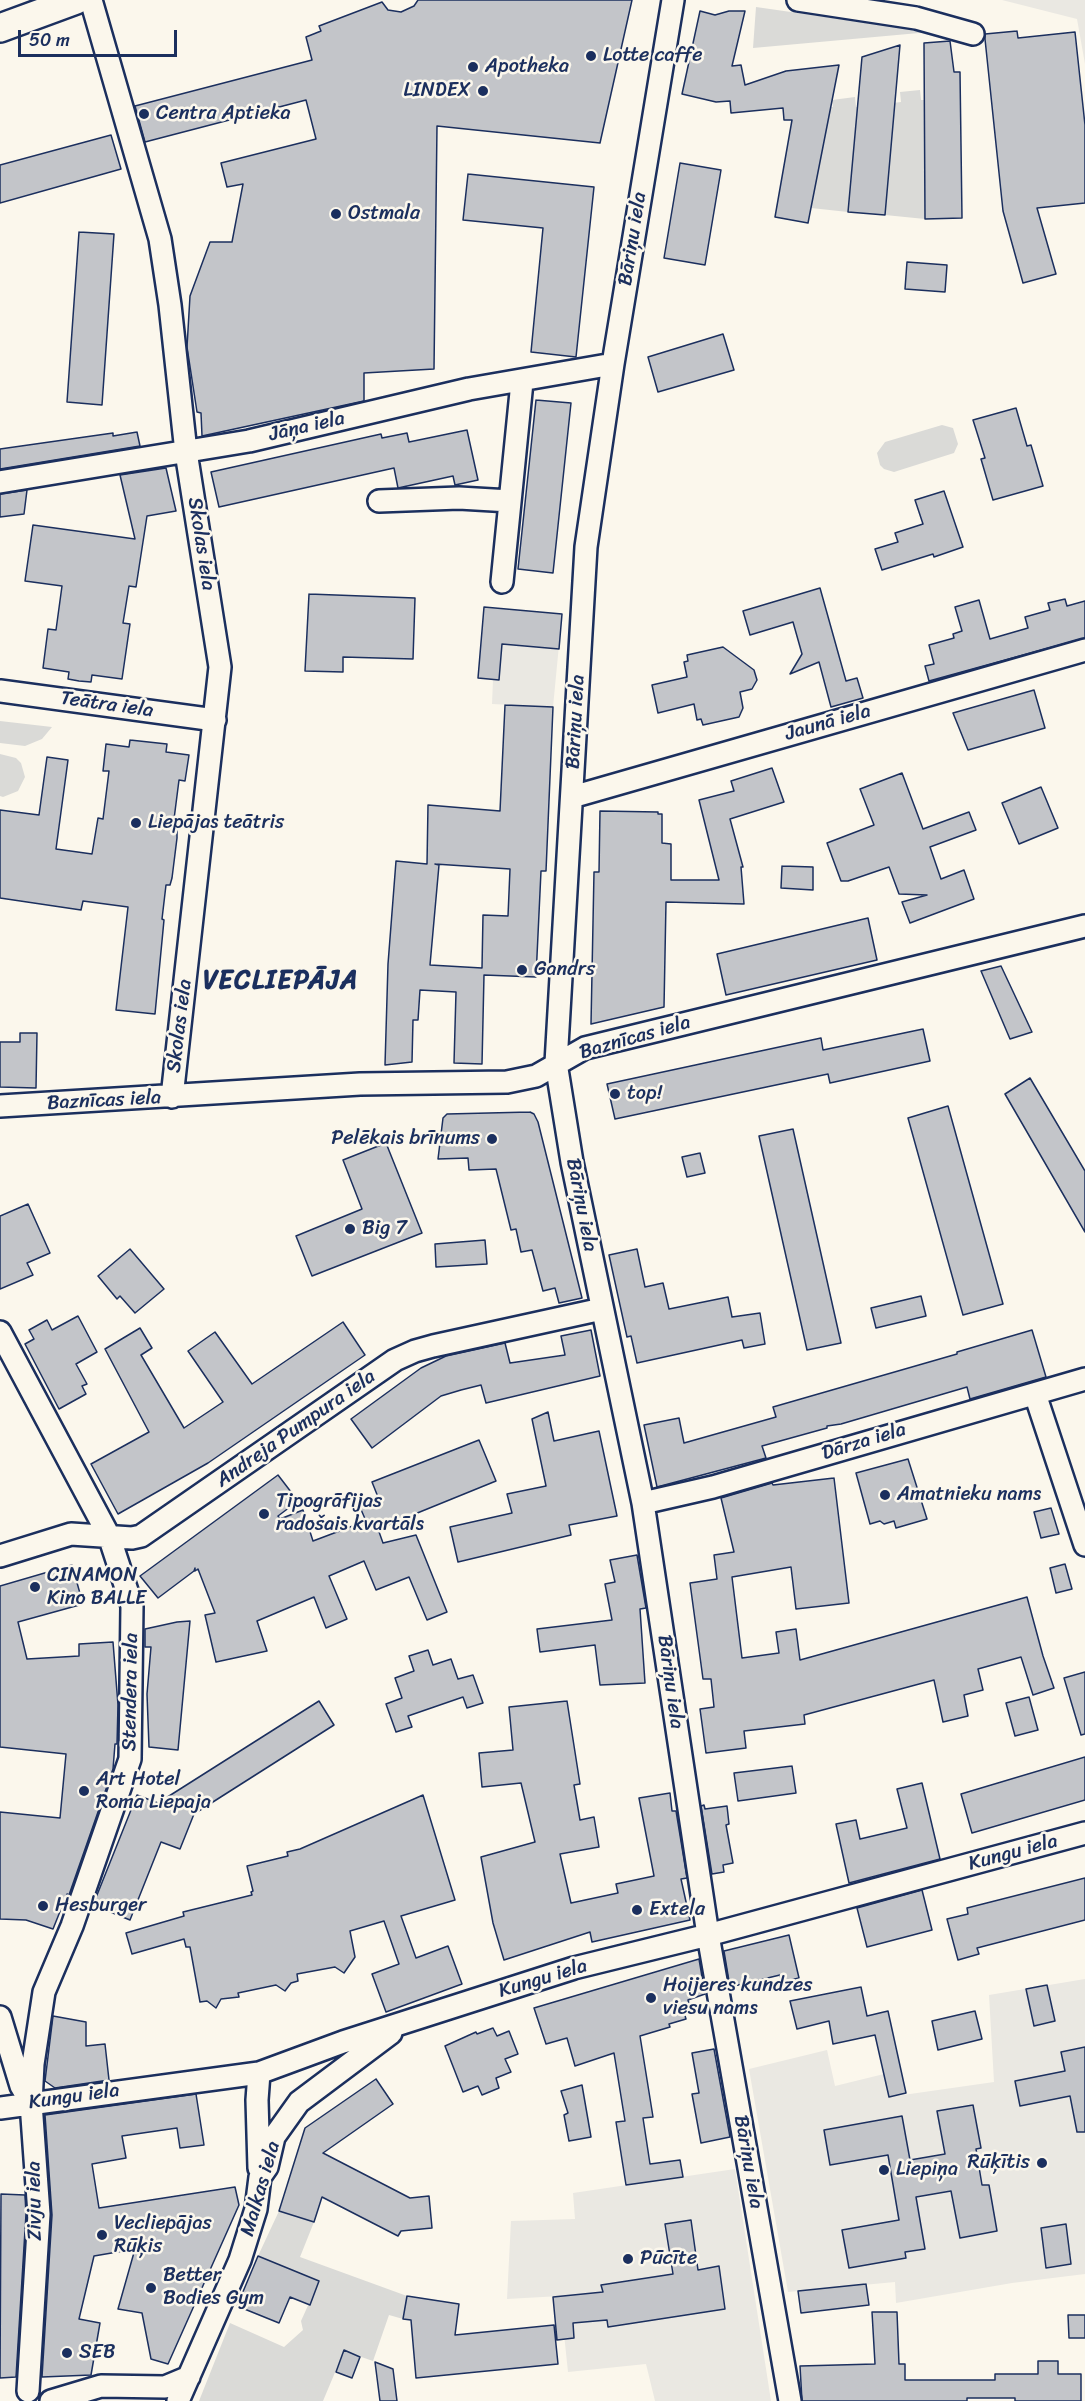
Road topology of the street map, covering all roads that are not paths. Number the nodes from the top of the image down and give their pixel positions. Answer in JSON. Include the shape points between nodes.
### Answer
{"nodes":[{"id":1,"x":76,"y":0,"type":"edge"},
{"id":2,"x":91,"y":0,"type":"edge"},
{"id":3,"x":673,"y":0,"type":"edge"},
{"id":4,"x":798,"y":0,"type":"edge"},
{"id":5,"x":0,"y":28,"type":"edge"},
{"id":6,"x":973,"y":34,"type":"dead end"},
{"id":7,"x":613,"y":364,"type":"junction"},
{"id":8,"x":522,"y":382,"type":"junction"},
{"id":9,"x":186,"y":452,"type":"junction"},
{"id":10,"x":0,"y":482,"type":"edge"},
{"id":11,"x":379,"y":501,"type":"dead end"},
{"id":12,"x":510,"y":501,"type":"junction"},
{"id":13,"x":502,"y":582,"type":"dead end"},
{"id":14,"x":1085,"y":650,"type":"edge"},
{"id":15,"x":0,"y":691,"type":"edge"},
{"id":16,"x":215,"y":720,"type":"junction"},
{"id":17,"x":572,"y":796,"type":"junction"},
{"id":18,"x":1085,"y":926,"type":"edge"},
{"id":19,"x":556,"y":1063,"type":"junction"},
{"id":20,"x":172,"y":1097,"type":"junction"},
{"id":21,"x":0,"y":1106,"type":"edge"},
{"id":22,"x":602,"y":1309,"type":"junction"},
{"id":23,"x":0,"y":1332,"type":"edge"},
{"id":24,"x":1085,"y":1379,"type":"edge"},
{"id":25,"x":1035,"y":1394,"type":"junction"},
{"id":26,"x":643,"y":1503,"type":"junction"},
{"id":27,"x":109,"y":1536,"type":"junction"},
{"id":28,"x":1085,"y":1545,"type":"edge"},
{"id":29,"x":0,"y":1556,"type":"edge"},
{"id":30,"x":1085,"y":1833,"type":"edge"},
{"id":31,"x":708,"y":1935,"type":"junction"},
{"id":32,"x":0,"y":2018,"type":"edge"},
{"id":33,"x":404,"y":2023,"type":"junction"},
{"id":34,"x":259,"y":2073,"type":"junction"},
{"id":35,"x":31,"y":2103,"type":"junction"},
{"id":36,"x":0,"y":2108,"type":"edge"},
{"id":37,"x":274,"y":2137,"type":"junction"},
{"id":38,"x":260,"y":2177,"type":"junction"},
{"id":39,"x":189,"y":2377,"type":"junction"},
{"id":40,"x":28,"y":2391,"type":"dead end"},
{"id":41,"x":75,"y":2393,"type":"junction"},
{"id":42,"x":51,"y":2401,"type":"edge"},
{"id":43,"x":111,"y":2401,"type":"edge"},
{"id":44,"x":178,"y":2401,"type":"edge"},
{"id":45,"x":790,"y":2401,"type":"edge"}],
"edges":[{"from":1,"to":5,"type":"main road"},
{"from":2,"to":9,"type":"street","name":"Skolas iela","via":[[160,239]]},
{"from":3,"to":7,"type":"street","name":"Bāriņu iela"},
{"from":4,"to":6,"type":"street","via":[[916,18]]},
{"from":7,"to":8,"type":"street","name":"Jāņa iela"},
{"from":7,"to":17,"type":"street","name":"Bāriņu iela","via":[[586,547]]},
{"from":8,"to":9,"type":"street","name":"Jāņa iela","via":[[461,391]]},
{"from":8,"to":12,"type":"street"},
{"from":9,"to":10,"type":"street","name":"Jāņa iela"},
{"from":9,"to":16,"type":"street","name":"Skolas iela","via":[[220,667]]},
{"from":11,"to":12,"type":"street"},
{"from":12,"to":13,"type":"street"},
{"from":14,"to":17,"type":"street","name":"Jaunā iela"},
{"from":15,"to":16,"type":"street","name":"Teātra iela"},
{"from":16,"to":20,"type":"street","name":"Skolas iela"},
{"from":17,"to":19,"type":"street","name":"Bāriņu iela"},
{"from":18,"to":19,"type":"street","name":"Baznīcas iela","via":[[585,1048]]},
{"from":19,"to":20,"type":"street","name":"Baznīcas iela","via":[[536,1076],[507,1082],[360,1084]]},
{"from":19,"to":22,"type":"street","name":"Bāriņu iela"},
{"from":20,"to":21,"type":"street","name":"Baznīcas iela"},
{"from":22,"to":26,"type":"street","name":"Bāriņu iela"},
{"from":22,"to":27,"type":"street","name":"Andreja Pumpura iela","via":[[415,1351],[395,1360],[141,1536]]},
{"from":23,"to":27,"type":"street","name":"Stendera iela"},
{"from":24,"to":25,"type":"street","name":"Dārza iela"},
{"from":25,"to":26,"type":"street","name":"Dārza iela","via":[[712,1487]]},
{"from":25,"to":28,"type":"street"},
{"from":26,"to":31,"type":"street","name":"Bāriņu iela"},
{"from":27,"to":29,"type":"street","name":"Andreja Pumpura iela","via":[[71,1534]]},
{"from":27,"to":35,"type":"street","name":"Stendera iela","via":[[132,1606],[130,1759],[72,1926],[44,1992]]},
{"from":30,"to":31,"type":"street","name":"Kungu iela"},
{"from":31,"to":33,"type":"street","name":"Kungu iela","via":[[574,1968]]},
{"from":31,"to":45,"type":"street","name":"Bāriņu iela"},
{"from":32,"to":35,"type":"street","name":"Zivju iela","via":[[21,2086]]},
{"from":33,"to":34,"type":"street","name":"Kungu iela"},
{"from":33,"to":37,"type":"street","name":"Malkas iela","via":[[299,2102]]},
{"from":34,"to":35,"type":"street","name":"Kungu iela"},
{"from":34,"to":37,"type":"street","via":[[266,2082]]},
{"from":34,"to":38,"type":"street"},
{"from":35,"to":36,"type":"street","name":"Kungu iela"},
{"from":35,"to":40,"type":"street","name":"Zivju iela","via":[[39,2214]]},
{"from":37,"to":38,"type":"street","name":"Malkas iela","via":[[267,2167]]},
{"from":38,"to":39,"type":"street","name":"Malkas iela","via":[[256,2209],[240,2260]]},
{"from":39,"to":41,"type":"street","via":[[165,2387],[101,2386]]},
{"from":39,"to":44,"type":"street","name":"Malkas iela"},
{"from":41,"to":42,"type":"street"},
{"from":41,"to":43,"type":"street"}]}
